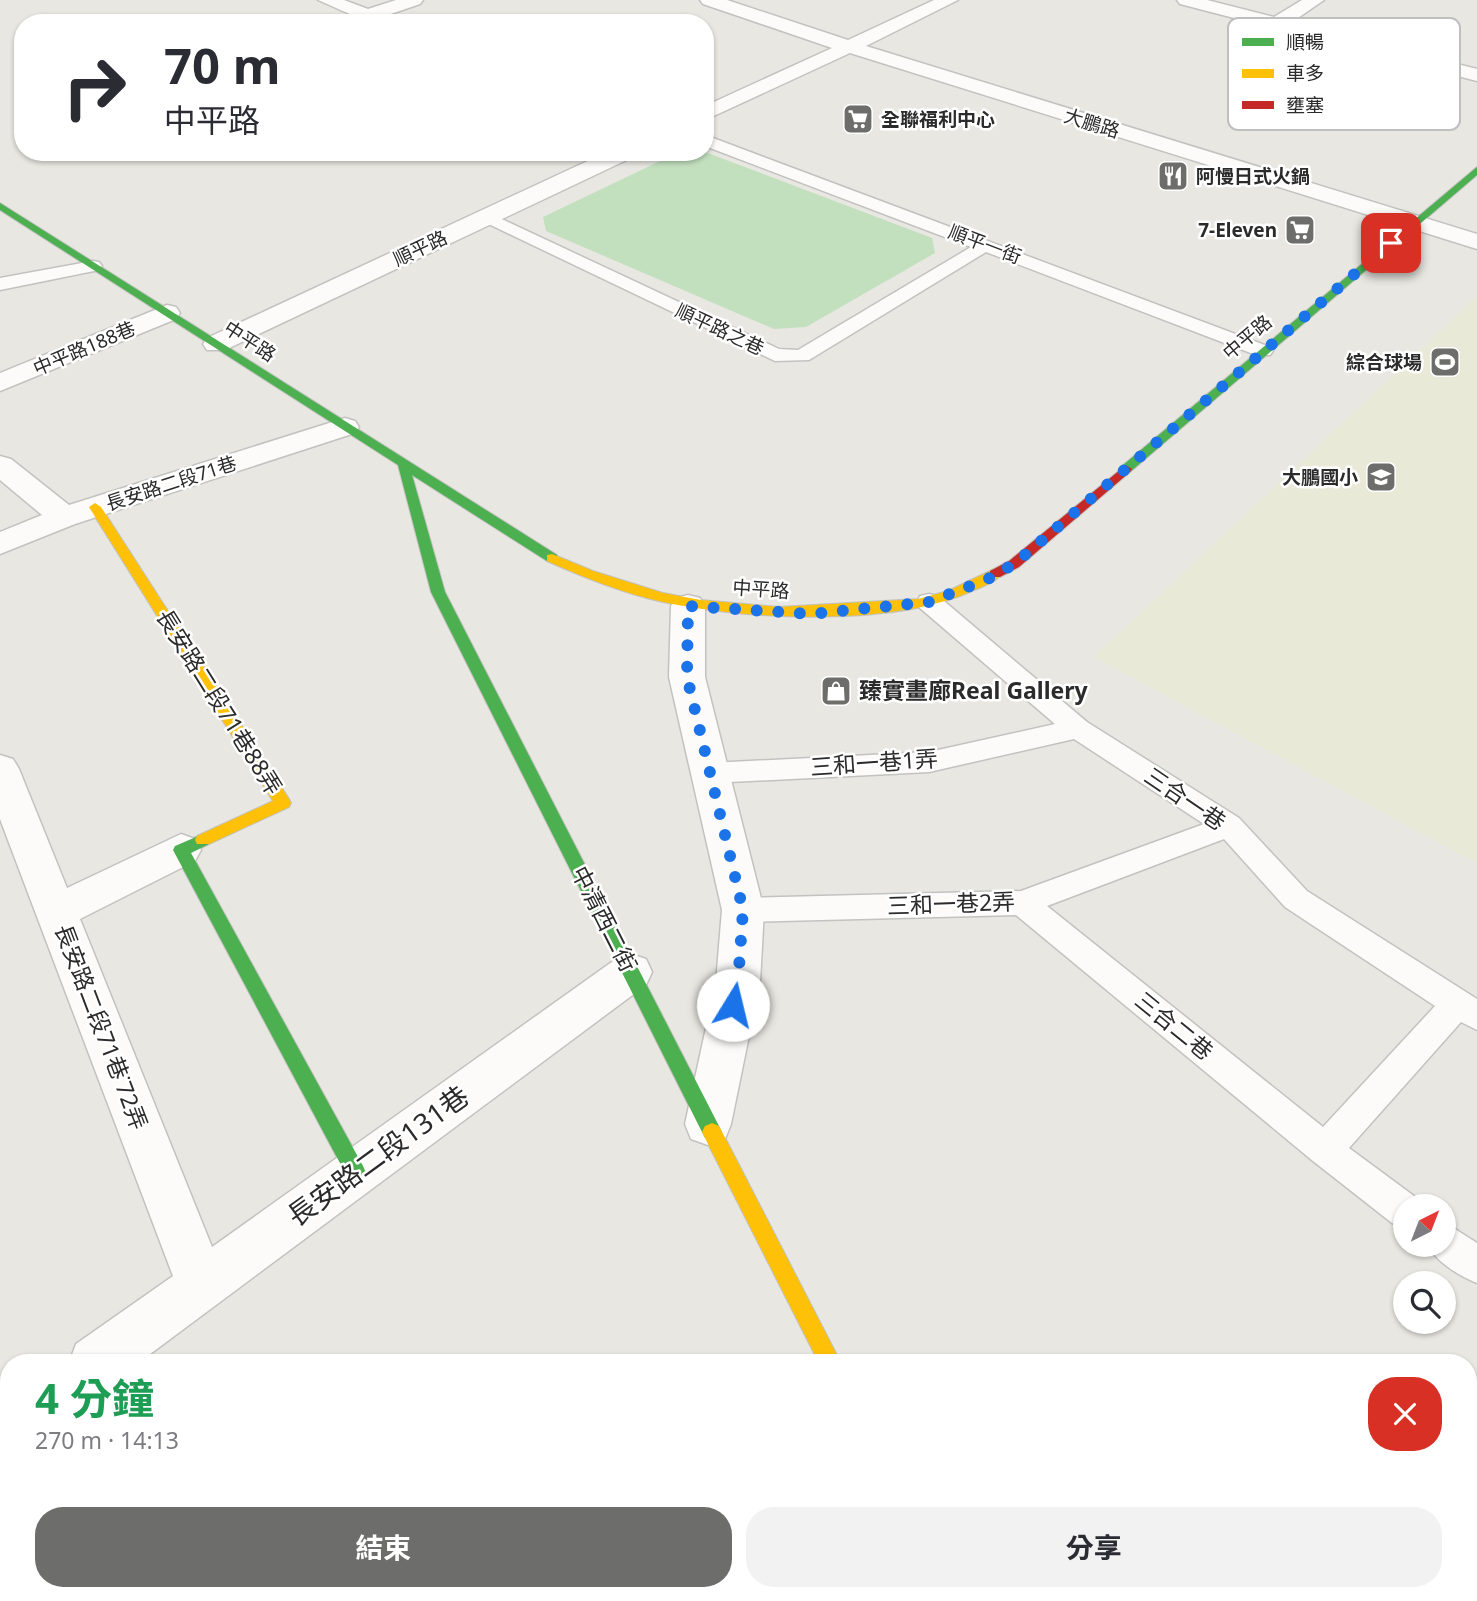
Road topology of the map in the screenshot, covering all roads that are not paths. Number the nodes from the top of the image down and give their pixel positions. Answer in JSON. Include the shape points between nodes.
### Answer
{"nodes":[{"id":1,"x":327,"y":0,"type":"edge"},
{"id":2,"x":414,"y":0,"type":"edge"},
{"id":3,"x":709,"y":0,"type":"edge"},
{"id":4,"x":949,"y":0,"type":"edge"},
{"id":5,"x":1186,"y":0,"type":"edge"},
{"id":6,"x":1315,"y":0,"type":"edge"},
{"id":7,"x":366,"y":14,"type":"edge"},
{"id":8,"x":372,"y":14,"type":"edge"},
{"id":9,"x":1257,"y":18,"type":"edge"},
{"id":10,"x":1285,"y":18,"type":"edge"},
{"id":11,"x":849,"y":47,"type":"junction"},
{"id":12,"x":1460,"y":71,"type":"edge"},
{"id":13,"x":1477,"y":75,"type":"edge"},
{"id":14,"x":714,"y":110,"type":"edge"},
{"id":15,"x":714,"y":143,"type":"edge"},
{"id":16,"x":606,"y":161,"type":"edge"},
{"id":17,"x":1477,"y":170,"type":"edge"},
{"id":18,"x":0,"y":206,"type":"edge"},
{"id":19,"x":485,"y":218,"type":"junction"},
{"id":20,"x":1415,"y":222,"type":"junction"},
{"id":21,"x":1477,"y":242,"type":"edge"},
{"id":22,"x":986,"y":244,"type":"junction"},
{"id":23,"x":93,"y":266,"type":"junction"},
{"id":24,"x":0,"y":285,"type":"edge"},
{"id":25,"x":167,"y":313,"type":"junction"},
{"id":26,"x":216,"y":344,"type":"junction"},
{"id":27,"x":1263,"y":351,"type":"junction"},
{"id":28,"x":0,"y":383,"type":"edge"},
{"id":29,"x":345,"y":427,"type":"junction"},
{"id":30,"x":0,"y":465,"type":"edge"},
{"id":31,"x":404,"y":466,"type":"junction"},
{"id":32,"x":95,"y":507,"type":"junction"},
{"id":33,"x":64,"y":517,"type":"junction"},
{"id":34,"x":0,"y":544,"type":"edge"},
{"id":35,"x":929,"y":602,"type":"junction"},
{"id":36,"x":688,"y":606,"type":"junction"},
{"id":37,"x":1078,"y":729,"type":"junction"},
{"id":38,"x":0,"y":769,"type":"edge"},
{"id":39,"x":709,"y":773,"type":"junction"},
{"id":40,"x":1228,"y":826,"type":"junction"},
{"id":41,"x":181,"y":850,"type":"junction"},
{"id":42,"x":1022,"y":903,"type":"junction"},
{"id":43,"x":743,"y":910,"type":"junction"},
{"id":44,"x":56,"y":912,"type":"junction"},
{"id":45,"x":631,"y":972,"type":"junction"},
{"id":46,"x":1467,"y":1010,"type":"edge"},
{"id":47,"x":708,"y":1124,"type":"junction"},
{"id":48,"x":1325,"y":1150,"type":"junction"},
{"id":49,"x":356,"y":1172,"type":"junction"},
{"id":50,"x":1393,"y":1202,"type":"edge"},
{"id":51,"x":1456,"y":1249,"type":"edge"},
{"id":52,"x":1477,"y":1265,"type":"edge"},
{"id":53,"x":202,"y":1286,"type":"junction"},
{"id":54,"x":119,"y":1354,"type":"edge"},
{"id":55,"x":825,"y":1354,"type":"edge"}],
"edges":[{"from":1,"to":7,"type":"street"},
{"from":2,"to":8,"type":"street"},
{"from":3,"to":11,"type":"street","name":"大鵬路"},
{"from":4,"to":11,"type":"street"},
{"from":5,"to":9,"type":"street"},
{"from":6,"to":10,"type":"street"},
{"from":11,"to":14,"type":"street"},
{"from":11,"to":20,"type":"street","name":"大鵬路"},
{"from":12,"to":13,"type":"street"},
{"from":15,"to":22,"type":"lane","name":"順平一街"},
{"from":16,"to":19,"type":"street","name":"順平路"},
{"from":17,"to":20,"type":"street","name":"中平路"},
{"from":18,"to":23,"type":"street","name":"中平路"},
{"from":19,"to":22,"type":"lane","name":"順平路之巷","via":[[775,355],[802,356]]},
{"from":19,"to":26,"type":"street","name":"順平路"},
{"from":20,"to":21,"type":"street","name":"大鵬路"},
{"from":20,"to":27,"type":"street","name":"中平路"},
{"from":22,"to":27,"type":"lane","name":"順平一街"},
{"from":23,"to":24,"type":"lane"},
{"from":23,"to":25,"type":"street","name":"中平路"},
{"from":25,"to":26,"type":"street","name":"中平路"},
{"from":25,"to":28,"type":"street","name":"中平路188巷"},
{"from":26,"to":29,"type":"street","name":"中平路"},
{"from":27,"to":35,"type":"street","name":"中平路","via":[[1014,564]]},
{"from":29,"to":31,"type":"street","name":"中平路"},
{"from":29,"to":32,"type":"street","name":"長安路二段71巷"},
{"from":30,"to":33,"type":"street"},
{"from":31,"to":36,"type":"street","name":"中平路","via":[[565,565],[630,592]]},
{"from":31,"to":45,"type":"street","name":"中清西二街","via":[[438,592]]},
{"from":32,"to":33,"type":"street","name":"長安路二段71巷"},
{"from":32,"to":41,"type":"street","name":"長安路二段71巷88弄","via":[[282,803]]},
{"from":33,"to":34,"type":"street","name":"長安路二段71巷"},
{"from":35,"to":36,"type":"street","name":"中平路","via":[[811,614]]},
{"from":35,"to":37,"type":"lane","name":"三合一巷"},
{"from":36,"to":39,"type":"street","via":[[687,677]]},
{"from":37,"to":39,"type":"lane","name":"三和一巷1弄","via":[[929,762]]},
{"from":37,"to":40,"type":"lane","name":"三合一巷"},
{"from":38,"to":44,"type":"street","name":"長安路二段71巷˙72弄"},
{"from":39,"to":43,"type":"street"},
{"from":40,"to":42,"type":"lane","name":"三和一巷2弄"},
{"from":40,"to":46,"type":"lane","name":"三合一巷","via":[[1296,899]]},
{"from":41,"to":44,"type":"street","name":"長安路二段71巷88弄"},
{"from":41,"to":49,"type":"street"},
{"from":42,"to":43,"type":"lane","name":"三和一巷2弄"},
{"from":42,"to":48,"type":"lane","name":"三合二巷"},
{"from":43,"to":47,"type":"street","via":[[738,982]]},
{"from":44,"to":53,"type":"street","name":"長安路二段71巷˙72弄"},
{"from":45,"to":47,"type":"street","name":"中清西二街"},
{"from":45,"to":49,"type":"street","name":"長安路二段131巷"},
{"from":46,"to":48,"type":"lane"},
{"from":47,"to":55,"type":"street","name":"中清西二街"},
{"from":48,"to":50,"type":"lane","name":"三合二巷"},
{"from":49,"to":53,"type":"street","name":"長安路二段131巷"},
{"from":51,"to":52,"type":"lane"},
{"from":53,"to":54,"type":"street","name":"長安路二段131巷"}]}
